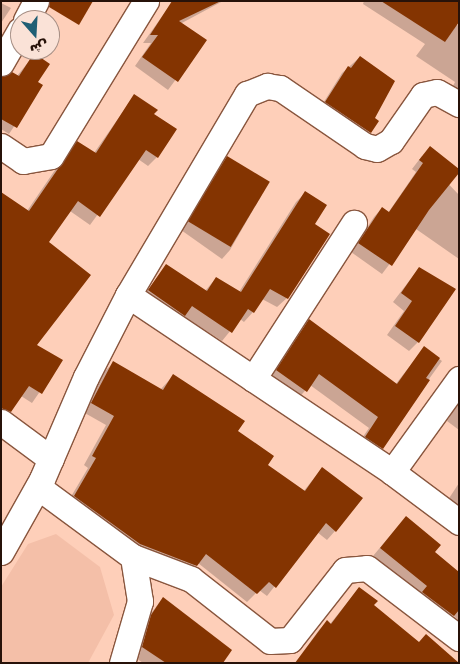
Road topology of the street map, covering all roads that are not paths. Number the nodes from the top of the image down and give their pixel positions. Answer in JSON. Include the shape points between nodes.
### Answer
{"nodes":[{"id":1,"x":146,"y":1,"type":"edge"},
{"id":2,"x":10,"y":47,"type":"edge"},
{"id":3,"x":1,"y":63,"type":"edge"},
{"id":4,"x":459,"y":104,"type":"edge"},
{"id":5,"x":1,"y":146,"type":"edge"},
{"id":6,"x":354,"y":223,"type":"dead end"},
{"id":7,"x":128,"y":295,"type":"junction"},
{"id":8,"x":253,"y":379,"type":"junction"},
{"id":9,"x":459,"y":379,"type":"edge"},
{"id":10,"x":1,"y":422,"type":"edge"},
{"id":11,"x":51,"y":459,"type":"junction"},
{"id":12,"x":392,"y":472,"type":"junction"},
{"id":13,"x":38,"y":488,"type":"junction"},
{"id":14,"x":459,"y":522,"type":"edge"},
{"id":15,"x":1,"y":552,"type":"edge"},
{"id":16,"x":134,"y":556,"type":"junction"},
{"id":17,"x":459,"y":638,"type":"edge"},
{"id":18,"x":122,"y":663,"type":"edge"}],
"edges":[{"from":1,"to":5,"type":"street","via":[[51,156],[23,161]]},
{"from":2,"to":3,"type":"street"},
{"from":4,"to":7,"type":"street","via":[[437,92],[423,95],[391,141],[377,149],[365,146],[280,88],[256,88],[237,106]]},
{"from":6,"to":8,"type":"street"},
{"from":7,"to":8,"type":"street"},
{"from":7,"to":11,"type":"street","via":[[86,377]]},
{"from":8,"to":12,"type":"street"},
{"from":9,"to":12,"type":"street"},
{"from":10,"to":11,"type":"street"},
{"from":11,"to":13,"type":"street"},
{"from":12,"to":14,"type":"street"},
{"from":13,"to":15,"type":"street"},
{"from":13,"to":16,"type":"street"},
{"from":16,"to":17,"type":"street","via":[[191,580],[270,641],[290,640],[345,570],[366,568]]},
{"from":16,"to":18,"type":"street","via":[[140,601]]}]}
